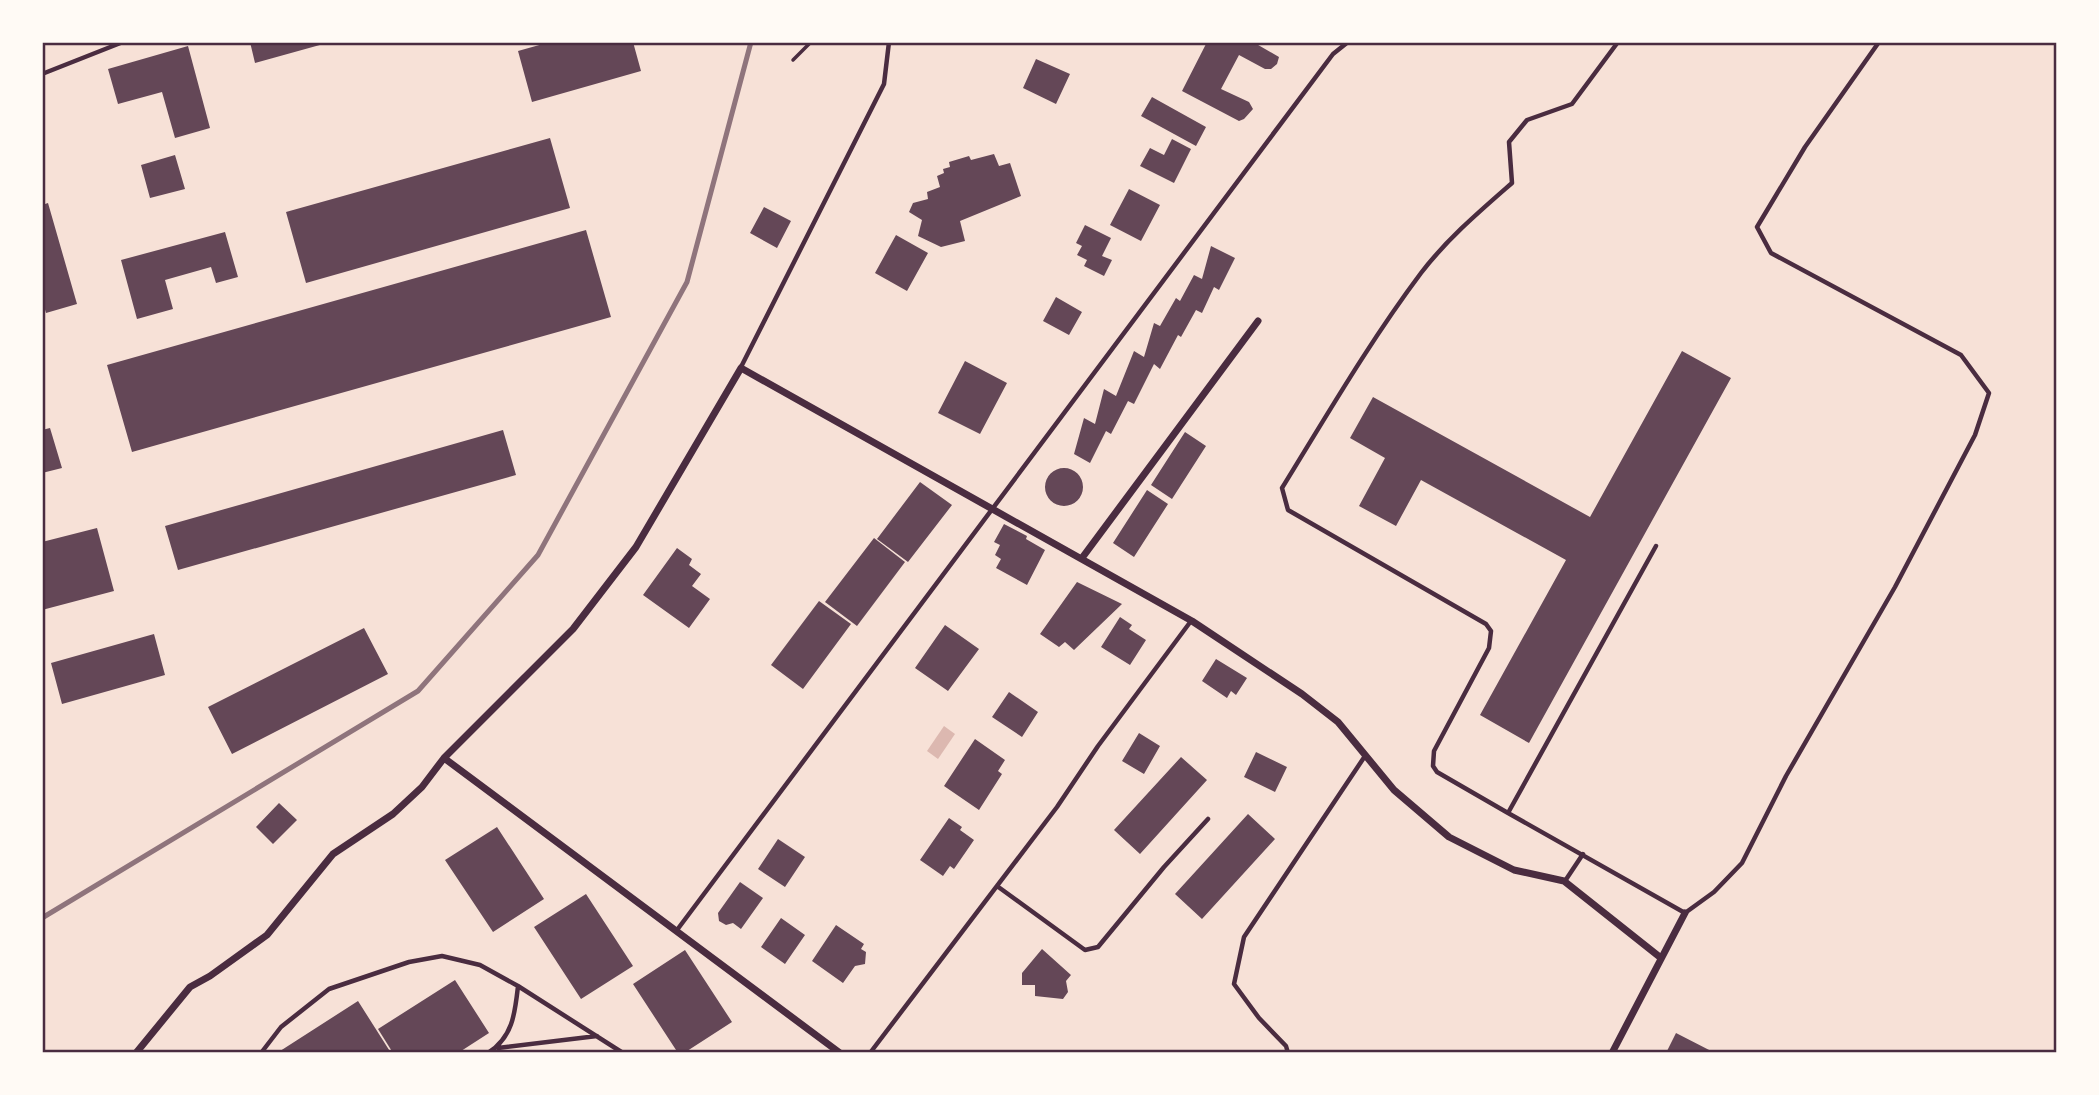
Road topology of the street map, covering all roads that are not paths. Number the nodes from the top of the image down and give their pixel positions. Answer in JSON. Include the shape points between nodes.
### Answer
{"nodes":[{"id":1,"x":123,"y":42,"type":"edge"},
{"id":2,"x":888,"y":42,"type":"edge"},
{"id":3,"x":1348,"y":42,"type":"edge"},
{"id":4,"x":1618,"y":42,"type":"edge"},
{"id":5,"x":1879,"y":42,"type":"edge"},
{"id":6,"x":42,"y":74,"type":"edge"},
{"id":7,"x":1258,"y":321,"type":"dead end"},
{"id":8,"x":741,"y":368,"type":"junction"},
{"id":9,"x":993,"y":510,"type":"junction"},
{"id":10,"x":1656,"y":546,"type":"dead end"},
{"id":11,"x":1082,"y":558,"type":"junction"},
{"id":12,"x":1192,"y":621,"type":"junction"},
{"id":13,"x":1365,"y":755,"type":"junction"},
{"id":14,"x":444,"y":758,"type":"junction"},
{"id":15,"x":1508,"y":813,"type":"junction"},
{"id":16,"x":1208,"y":819,"type":"dead end"},
{"id":17,"x":1583,"y":854,"type":"junction"},
{"id":18,"x":1564,"y":881,"type":"junction"},
{"id":19,"x":997,"y":886,"type":"junction"},
{"id":20,"x":1685,"y":913,"type":"junction"},
{"id":21,"x":677,"y":930,"type":"junction"},
{"id":22,"x":1661,"y":958,"type":"junction"},
{"id":23,"x":518,"y":986,"type":"junction"},
{"id":24,"x":597,"y":1036,"type":"junction"},
{"id":25,"x":497,"y":1048,"type":"junction"},
{"id":26,"x":136,"y":1053,"type":"edge"},
{"id":27,"x":261,"y":1053,"type":"edge"},
{"id":28,"x":488,"y":1053,"type":"edge"},
{"id":29,"x":622,"y":1053,"type":"edge"},
{"id":30,"x":841,"y":1053,"type":"edge"},
{"id":31,"x":870,"y":1053,"type":"edge"},
{"id":32,"x":1288,"y":1053,"type":"edge"},
{"id":33,"x":1612,"y":1053,"type":"edge"}],
"edges":[{"from":1,"to":6,"type":"lane"},
{"from":2,"to":8,"type":"lane","via":[[884,84]]},
{"from":3,"to":9,"type":"lane","via":[[1333,54]]},
{"from":4,"to":15,"type":"lane","via":[[1572,104],[1527,120],[1509,142],[1512,183],[1463,226],[1422,272],[1282,488],[1288,510],[1491,631],[1489,648],[1434,751],[1433,766]]},
{"from":5,"to":20,"type":"lane","via":[[1805,147],[1757,227],[1771,253],[1961,355],[1989,393],[1975,435],[1742,863]]},
{"from":7,"to":11,"type":"street"},
{"from":8,"to":9,"type":"street"},
{"from":8,"to":14,"type":"street","via":[[636,547],[573,629]]},
{"from":9,"to":11,"type":"street"},
{"from":9,"to":21,"type":"lane"},
{"from":10,"to":15,"type":"lane"},
{"from":11,"to":12,"type":"street"},
{"from":12,"to":13,"type":"street","via":[[1302,694],[1338,722]]},
{"from":12,"to":19,"type":"lane"},
{"from":13,"to":18,"type":"street","via":[[1394,790],[1449,838],[1514,870]]},
{"from":13,"to":32,"type":"lane","via":[[1244,937],[1234,984]]},
{"from":14,"to":21,"type":"street"},
{"from":14,"to":26,"type":"street","via":[[393,814],[333,854],[267,935],[190,988]]},
{"from":15,"to":17,"type":"lane"},
{"from":16,"to":19,"type":"lane","via":[[1098,947],[1085,950]]},
{"from":17,"to":18,"type":"lane"},
{"from":17,"to":20,"type":"lane"},
{"from":18,"to":22,"type":"street"},
{"from":19,"to":31,"type":"lane"},
{"from":20,"to":22,"type":"street"},
{"from":21,"to":30,"type":"street"},
{"from":22,"to":33,"type":"street"},
{"from":23,"to":24,"type":"lane"},
{"from":23,"to":25,"type":"lane","via":[[508,1034]]},
{"from":23,"to":27,"type":"lane","via":[[480,965],[442,956],[409,962],[329,989],[281,1027]]},
{"from":24,"to":25,"type":"lane"},
{"from":24,"to":29,"type":"lane"},
{"from":25,"to":28,"type":"lane"}]}
